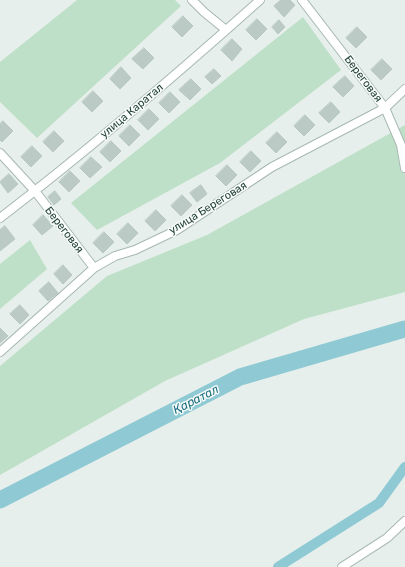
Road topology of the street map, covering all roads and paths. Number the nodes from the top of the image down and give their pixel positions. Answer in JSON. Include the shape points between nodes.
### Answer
{"nodes":[{"id":1,"x":192,"y":0,"type":"edge"},
{"id":2,"x":260,"y":0,"type":"edge"},
{"id":3,"x":302,"y":0,"type":"edge"},
{"id":4,"x":226,"y":30,"type":"junction"},
{"id":5,"x":405,"y":89,"type":"edge"},
{"id":6,"x":385,"y":108,"type":"junction"},
{"id":7,"x":0,"y":153,"type":"edge"},
{"id":8,"x":405,"y":168,"type":"edge"},
{"id":9,"x":35,"y":191,"type":"junction"},
{"id":10,"x":0,"y":218,"type":"edge"},
{"id":11,"x":94,"y":268,"type":"junction"},
{"id":12,"x":0,"y":352,"type":"edge"},
{"id":13,"x":405,"y":521,"type":"edge"},
{"id":14,"x":342,"y":567,"type":"edge"}],
"edges":[{"from":1,"to":4,"type":"street"},
{"from":2,"to":4,"type":"street","name":"улица Каратал"},
{"from":3,"to":6,"type":"street","name":"Береговая"},
{"from":4,"to":9,"type":"street","name":"улица Каратал"},
{"from":5,"to":6,"type":"street","name":"улица Береговая"},
{"from":6,"to":8,"type":"street","name":"Береговая","via":[[401,145]]},
{"from":6,"to":11,"type":"street","name":"улица Береговая","via":[[272,168],[177,230],[135,250],[115,256]]},
{"from":7,"to":9,"type":"street","name":"Береговая"},
{"from":9,"to":10,"type":"street","name":"улица Каратал"},
{"from":9,"to":11,"type":"street","name":"Береговая"},
{"from":11,"to":12,"type":"street","name":"улица Береговая"},
{"from":13,"to":14,"type":"street","via":[[387,538]]}]}
